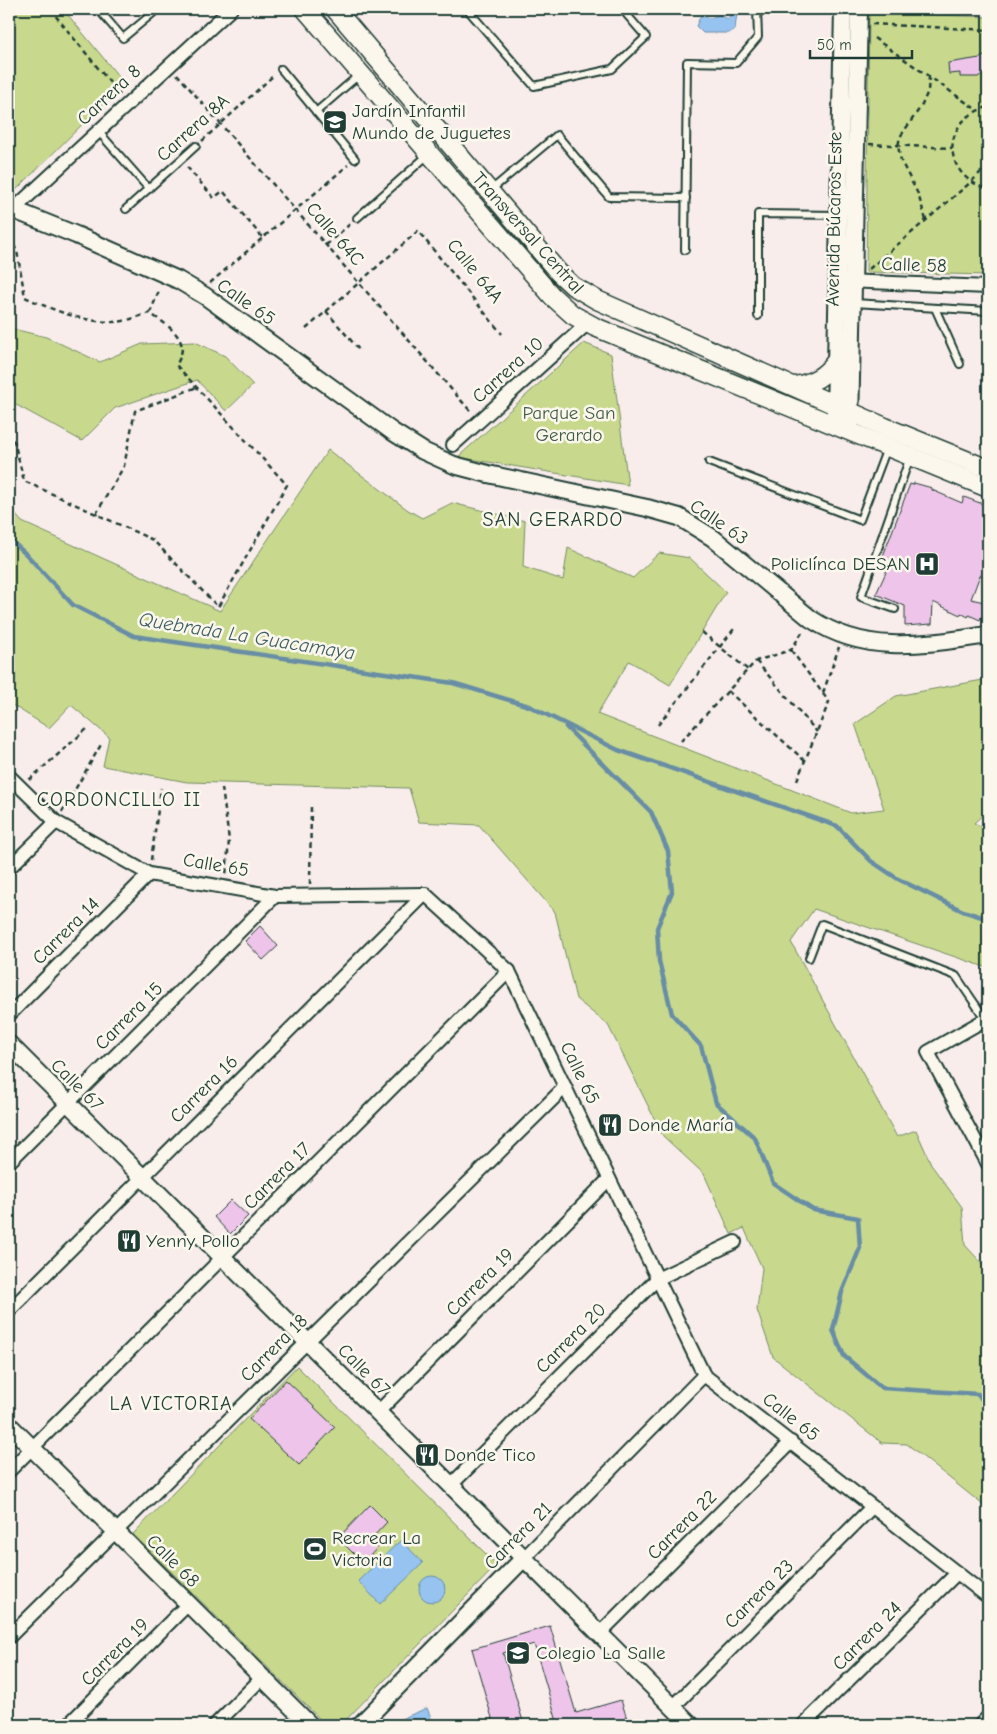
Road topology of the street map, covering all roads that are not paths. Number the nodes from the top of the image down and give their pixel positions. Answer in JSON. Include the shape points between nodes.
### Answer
{"nodes":[{"id":1,"x":98,"y":9,"type":"edge"},
{"id":2,"x":158,"y":9,"type":"edge"},
{"id":3,"x":231,"y":9,"type":"edge"},
{"id":4,"x":305,"y":9,"type":"edge"},
{"id":5,"x":335,"y":9,"type":"edge"},
{"id":6,"x":467,"y":9,"type":"edge"},
{"id":7,"x":622,"y":9,"type":"edge"},
{"id":8,"x":758,"y":9,"type":"edge"},
{"id":9,"x":844,"y":9,"type":"edge"},
{"id":10,"x":858,"y":20,"type":"edge"},
{"id":11,"x":281,"y":69,"type":"road end"},
{"id":12,"x":361,"y":74,"type":"junction"},
{"id":13,"x":316,"y":112,"type":"junction"},
{"id":14,"x":98,"y":132,"type":"junction"},
{"id":15,"x":196,"y":146,"type":"road end"},
{"id":16,"x":430,"y":153,"type":"junction"},
{"id":17,"x":355,"y":159,"type":"road end"},
{"id":18,"x":149,"y":189,"type":"junction"},
{"id":19,"x":490,"y":191,"type":"junction"},
{"id":20,"x":686,"y":198,"type":"junction"},
{"id":21,"x":11,"y":209,"type":"edge"},
{"id":22,"x":126,"y":209,"type":"dead end"},
{"id":23,"x":839,"y":215,"type":"junction"},
{"id":24,"x":357,"y":218,"type":"road end"},
{"id":25,"x":685,"y":250,"type":"dead end"},
{"id":26,"x":845,"y":281,"type":"junction"},
{"id":27,"x":988,"y":287,"type":"edge"},
{"id":28,"x":852,"y":303,"type":"junction"},
{"id":29,"x":935,"y":308,"type":"junction"},
{"id":30,"x":988,"y":311,"type":"edge"},
{"id":31,"x":758,"y":316,"type":"dead end"},
{"id":32,"x":588,"y":323,"type":"junction"},
{"id":33,"x":836,"y":361,"type":"junction"},
{"id":34,"x":960,"y":364,"type":"dead end"},
{"id":35,"x":795,"y":386,"type":"junction"},
{"id":36,"x":843,"y":408,"type":"junction"},
{"id":37,"x":842,"y":428,"type":"junction"},
{"id":38,"x":453,"y":445,"type":"dead end"},
{"id":39,"x":888,"y":447,"type":"junction"},
{"id":40,"x":911,"y":456,"type":"junction"},
{"id":41,"x":438,"y":459,"type":"joint"},
{"id":42,"x":709,"y":462,"type":"dead end"},
{"id":43,"x":988,"y":469,"type":"edge"},
{"id":44,"x":988,"y":488,"type":"edge"},
{"id":45,"x":895,"y":609,"type":"dead end"},
{"id":46,"x":988,"y":635,"type":"edge"},
{"id":47,"x":9,"y":776,"type":"edge"},
{"id":48,"x":56,"y":822,"type":"junction"},
{"id":49,"x":9,"y":868,"type":"edge"},
{"id":50,"x":149,"y":874,"type":"junction"},
{"id":51,"x":425,"y":894,"type":"junction"},
{"id":52,"x":275,"y":896,"type":"junction"},
{"id":53,"x":809,"y":958,"type":"dead end"},
{"id":54,"x":509,"y":971,"type":"junction"},
{"id":55,"x":9,"y":1015,"type":"edge"},
{"id":56,"x":987,"y":1019,"type":"edge"},
{"id":57,"x":9,"y":1044,"type":"edge"},
{"id":58,"x":565,"y":1086,"type":"junction"},
{"id":59,"x":68,"y":1103,"type":"junction"},
{"id":60,"x":9,"y":1162,"type":"edge"},
{"id":61,"x":988,"y":1164,"type":"edge"},
{"id":62,"x":142,"y":1177,"type":"junction"},
{"id":63,"x":609,"y":1179,"type":"junction"},
{"id":64,"x":735,"y":1242,"type":"dead end"},
{"id":65,"x":222,"y":1258,"type":"junction"},
{"id":66,"x":657,"y":1279,"type":"junction"},
{"id":67,"x":9,"y":1311,"type":"edge"},
{"id":68,"x":307,"y":1342,"type":"junction"},
{"id":69,"x":704,"y":1375,"type":"junction"},
{"id":70,"x":378,"y":1412,"type":"junction"},
{"id":71,"x":9,"y":1426,"type":"edge"},
{"id":72,"x":791,"y":1442,"type":"junction"},
{"id":73,"x":32,"y":1448,"type":"junction"},
{"id":74,"x":9,"y":1471,"type":"edge"},
{"id":75,"x":451,"y":1485,"type":"junction"},
{"id":76,"x":872,"y":1506,"type":"junction"},
{"id":77,"x":115,"y":1532,"type":"junction"},
{"id":78,"x":524,"y":1558,"type":"junction"},
{"id":79,"x":957,"y":1572,"type":"junction"},
{"id":80,"x":988,"y":1597,"type":"edge"},
{"id":81,"x":188,"y":1604,"type":"junction"},
{"id":82,"x":600,"y":1634,"type":"junction"},
{"id":83,"x":9,"y":1637,"type":"edge"},
{"id":84,"x":262,"y":1678,"type":"junction"},
{"id":85,"x":673,"y":1707,"type":"junction"},
{"id":86,"x":988,"y":1717,"type":"edge"},
{"id":87,"x":68,"y":1725,"type":"edge"},
{"id":88,"x":215,"y":1725,"type":"edge"},
{"id":89,"x":310,"y":1725,"type":"edge"},
{"id":90,"x":360,"y":1725,"type":"edge"},
{"id":91,"x":691,"y":1725,"type":"edge"},
{"id":92,"x":802,"y":1725,"type":"edge"},
{"id":93,"x":980,"y":1725,"type":"edge"}],
"edges":[{"from":1,"to":2,"type":"lane","via":[[123,38]]},
{"from":3,"to":14,"type":"street","name":"Carrera 8"},
{"from":4,"to":12,"type":"main road","name":"Transversal Central"},
{"from":5,"to":19,"type":"main road","name":"Transversal Central"},
{"from":6,"to":7,"type":"lane","via":[[534,86],[612,69],[646,37]]},
{"from":8,"to":20,"type":"lane","via":[[758,37],[736,63],[687,62]]},
{"from":9,"to":23,"type":"street","name":"Avenida Búcaros Este"},
{"from":10,"to":26,"type":"street","name":"Avenida Búcaros Este","via":[[856,144]]},
{"from":11,"to":13,"type":"lane"},
{"from":12,"to":13,"type":"lane"},
{"from":12,"to":16,"type":"main road","name":"Transversal Central"},
{"from":13,"to":17,"type":"lane"},
{"from":14,"to":18,"type":"lane"},
{"from":14,"to":21,"type":"street","name":"Carrera 8"},
{"from":15,"to":18,"type":"lane","name":"Carrera 8A"},
{"from":16,"to":24,"type":"lane"},
{"from":16,"to":32,"type":"main road","name":"Transversal Central","via":[[552,296]]},
{"from":18,"to":22,"type":"lane","name":"Carrera 8A"},
{"from":19,"to":20,"type":"lane","via":[[557,135],[609,197]]},
{"from":19,"to":35,"type":"main road","name":"Transversal Central","via":[[573,286],[597,300]]},
{"from":20,"to":25,"type":"lane"},
{"from":21,"to":41,"type":"street","name":"Calle 65","via":[[76,235],[205,296],[393,432]]},
{"from":23,"to":26,"type":"street","name":"Avenida Búcaros Este"},
{"from":23,"to":31,"type":"lane","via":[[758,214]]},
{"from":26,"to":27,"type":"street","name":"Calle 58"},
{"from":26,"to":28,"type":"street","name":"Avenida Búcaros Este"},
{"from":26,"to":33,"type":"street","name":"Avenida Búcaros Este"},
{"from":28,"to":29,"type":"lane"},
{"from":28,"to":36,"type":"street","name":"Avenida Búcaros Este"},
{"from":29,"to":30,"type":"lane"},
{"from":29,"to":34,"type":"lane"},
{"from":32,"to":37,"type":"main road","name":"Transversal Central"},
{"from":32,"to":38,"type":"street","name":"Carrera 10"},
{"from":33,"to":35,"type":"main road","via":[[816,380]]},
{"from":33,"to":36,"type":"street","name":"Avenida Búcaros Este"},
{"from":35,"to":36,"type":"main road","name":"Transversal Central"},
{"from":36,"to":37,"type":"street","name":"Avenida Búcaros Este"},
{"from":36,"to":43,"type":"main road","name":"Transversal Central"},
{"from":37,"to":39,"type":"main road","name":"Transversal Central"},
{"from":39,"to":40,"type":"main road","name":"Transversal Central"},
{"from":39,"to":42,"type":"lane","via":[[860,520]]},
{"from":40,"to":44,"type":"main road","name":"Transversal Central"},
{"from":40,"to":45,"type":"lane","via":[[861,596]]},
{"from":41,"to":46,"type":"street","name":"Calle 63","via":[[488,474],[647,508],[679,518],[713,538],[811,620],[843,637],[906,645]]},
{"from":47,"to":48,"type":"street","name":"Calle 65"},
{"from":48,"to":49,"type":"street"},
{"from":48,"to":50,"type":"street","name":"Calle 65"},
{"from":50,"to":52,"type":"street","name":"Calle 65"},
{"from":50,"to":55,"type":"street","name":"Carrera 14"},
{"from":51,"to":52,"type":"street","name":"Calle 65"},
{"from":51,"to":54,"type":"street","name":"Calle 65"},
{"from":51,"to":62,"type":"street","name":"Carrera 16"},
{"from":52,"to":59,"type":"street","name":"Carrera 15"},
{"from":53,"to":56,"type":"lane","via":[[822,924],[956,976]]},
{"from":54,"to":58,"type":"street","name":"Calle 65"},
{"from":54,"to":65,"type":"street","name":"Carrera 17"},
{"from":56,"to":61,"type":"street","via":[[928,1052]]},
{"from":57,"to":59,"type":"street","name":"Calle 67"},
{"from":58,"to":63,"type":"street","name":"Calle 65"},
{"from":58,"to":68,"type":"street","name":"Carrera 18"},
{"from":59,"to":60,"type":"street","name":"Carrera 15"},
{"from":59,"to":62,"type":"street","name":"Calle 67"},
{"from":62,"to":65,"type":"street","name":"Calle 67"},
{"from":62,"to":67,"type":"street","name":"Carrera 16"},
{"from":63,"to":66,"type":"street","name":"Calle 65"},
{"from":63,"to":70,"type":"street","name":"Carrera 19"},
{"from":64,"to":66,"type":"street","name":"Carrera 20"},
{"from":65,"to":68,"type":"street","name":"Calle 67"},
{"from":65,"to":73,"type":"street","name":"Carrera 17"},
{"from":66,"to":69,"type":"street","name":"Calle 65"},
{"from":66,"to":75,"type":"street","name":"Carrera 20"},
{"from":68,"to":70,"type":"street","name":"Calle 67"},
{"from":68,"to":77,"type":"street","name":"Carrera 18"},
{"from":69,"to":72,"type":"street","name":"Calle 65"},
{"from":69,"to":78,"type":"street","name":"Carrera 21"},
{"from":70,"to":75,"type":"street","name":"Calle 67"},
{"from":71,"to":73,"type":"street","name":"Calle 68"},
{"from":72,"to":76,"type":"street","name":"Calle 65"},
{"from":72,"to":82,"type":"street","name":"Carrera 22"},
{"from":73,"to":74,"type":"street","name":"Carrera 17"},
{"from":73,"to":77,"type":"street","name":"Calle 68"},
{"from":75,"to":78,"type":"street","name":"Calle 67"},
{"from":76,"to":79,"type":"street","name":"Calle 65"},
{"from":76,"to":85,"type":"street","name":"Carrera 23"},
{"from":77,"to":81,"type":"street","name":"Calle 68"},
{"from":77,"to":83,"type":"street","name":"Carrera 18"},
{"from":78,"to":82,"type":"street","name":"Calle 67"},
{"from":78,"to":90,"type":"street","name":"Carrera 21"},
{"from":79,"to":80,"type":"street","name":"Calle 65"},
{"from":79,"to":92,"type":"street","name":"Carrera 24"},
{"from":81,"to":84,"type":"street","name":"Calle 68"},
{"from":81,"to":87,"type":"street","name":"Carrera 19"},
{"from":82,"to":85,"type":"street","name":"Calle 67"},
{"from":84,"to":88,"type":"street"},
{"from":84,"to":89,"type":"street","name":"Calle 68"},
{"from":85,"to":91,"type":"street","name":"Calle 67"},
{"from":86,"to":93,"type":"street"}]}
